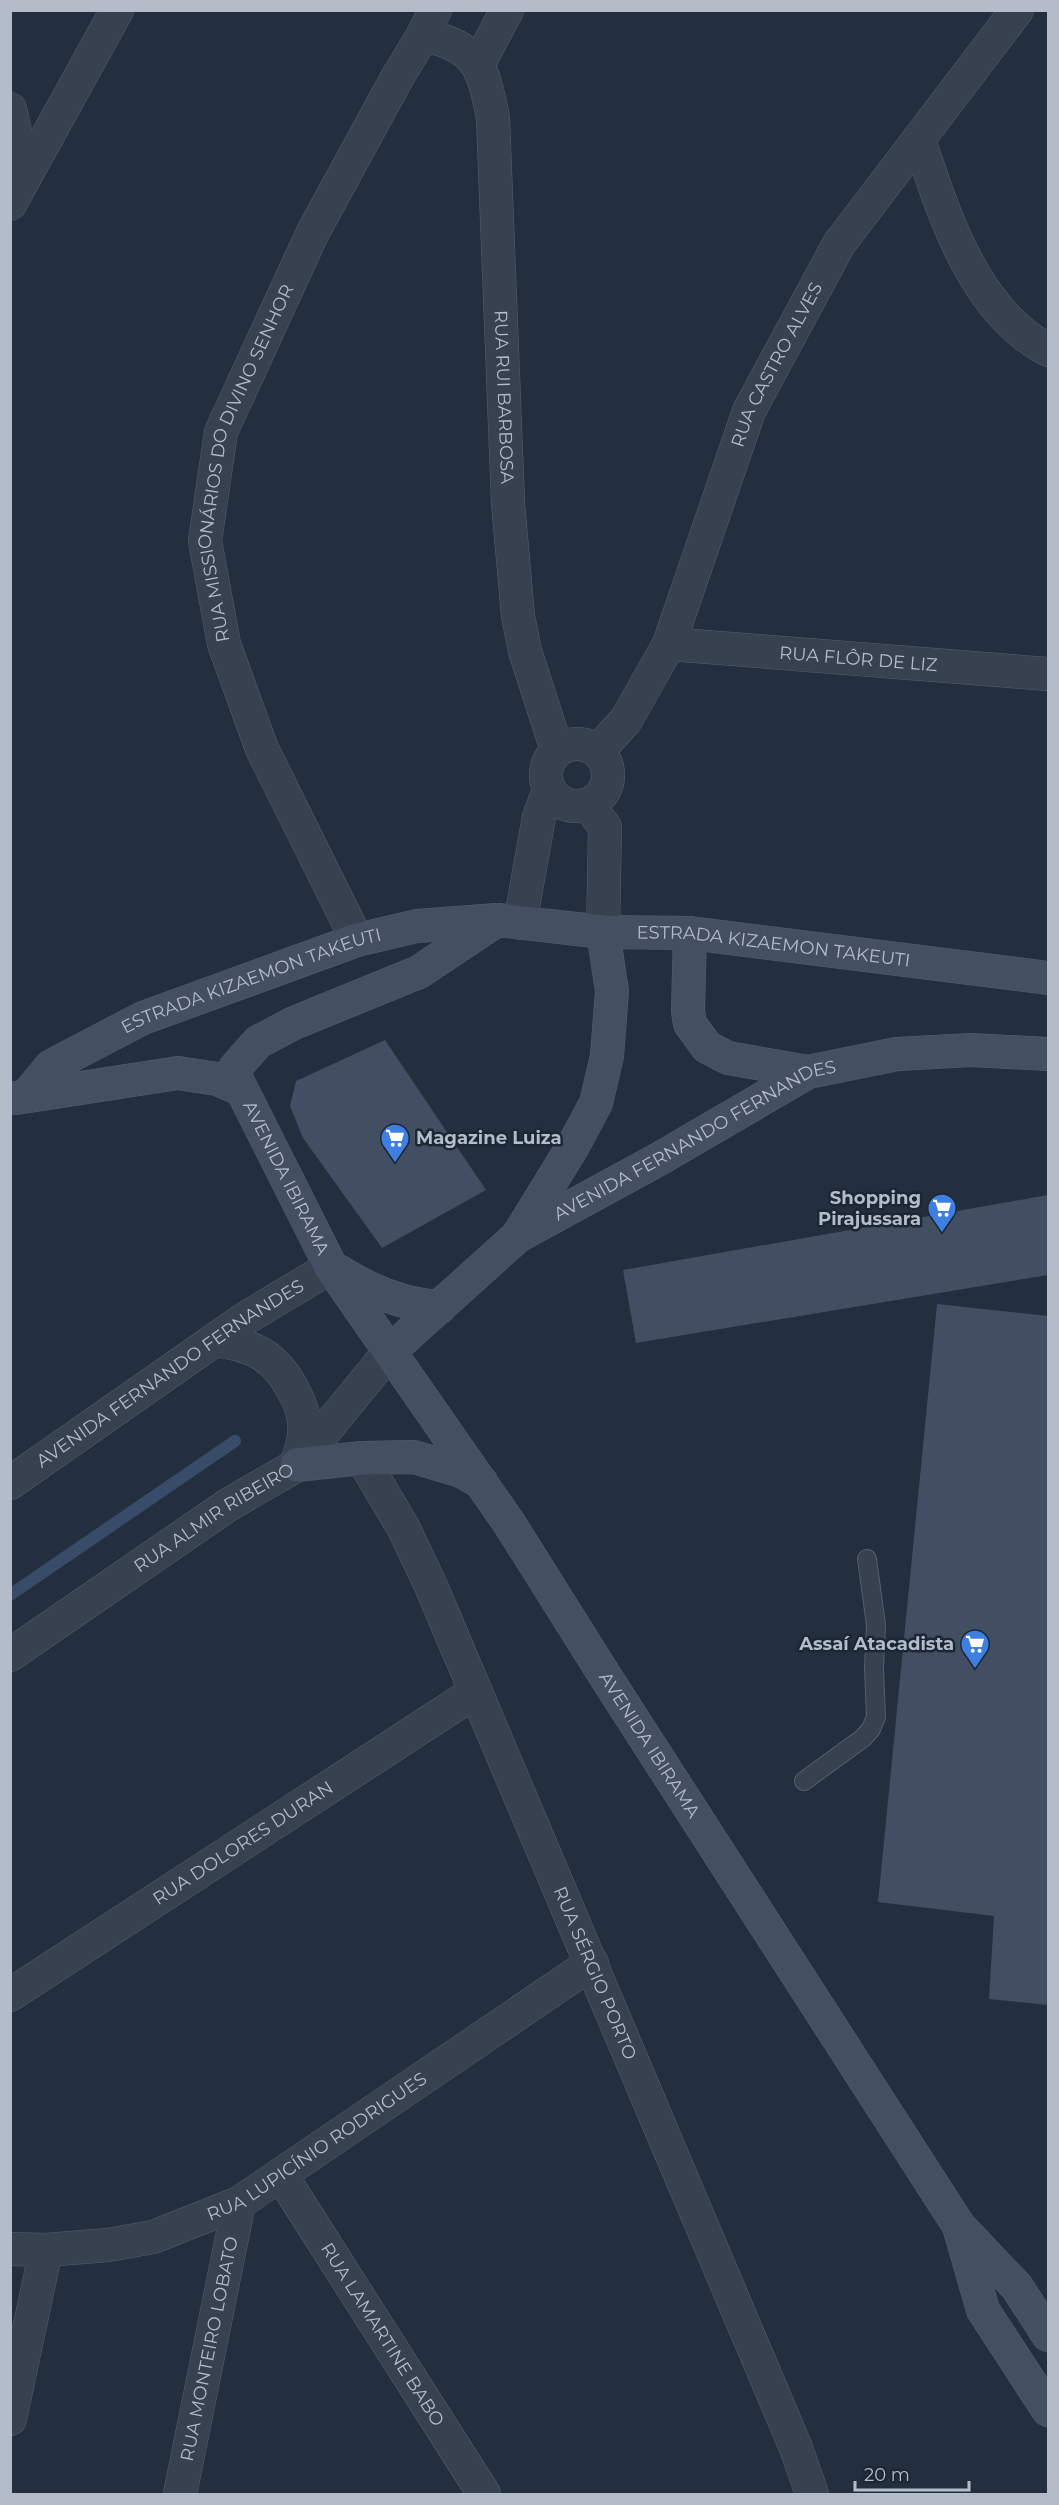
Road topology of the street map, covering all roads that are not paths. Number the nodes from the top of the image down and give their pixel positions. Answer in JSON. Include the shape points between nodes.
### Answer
{"nodes":[{"id":1,"x":117,"y":10,"type":"edge"},
{"id":2,"x":507,"y":10,"type":"edge"},
{"id":3,"x":1017,"y":10,"type":"edge"},
{"id":4,"x":429,"y":23,"type":"edge"},
{"id":5,"x":470,"y":57,"type":"junction"},
{"id":6,"x":10,"y":109,"type":"edge"},
{"id":7,"x":919,"y":140,"type":"junction"},
{"id":8,"x":18,"y":190,"type":"edge"},
{"id":9,"x":1048,"y":350,"type":"edge"},
{"id":10,"x":669,"y":644,"type":"junction"},
{"id":11,"x":1048,"y":674,"type":"edge"},
{"id":12,"x":557,"y":750,"type":"junction"},
{"id":13,"x":598,"y":751,"type":"junction"},
{"id":14,"x":549,"y":790,"type":"junction"},
{"id":15,"x":589,"y":806,"type":"junction"},
{"id":16,"x":509,"y":922,"type":"junction"},
{"id":17,"x":603,"y":932,"type":"junction"},
{"id":18,"x":690,"y":933,"type":"junction"},
{"id":19,"x":357,"y":940,"type":"junction"},
{"id":20,"x":1048,"y":978,"type":"edge"},
{"id":21,"x":1048,"y":1054,"type":"edge"},
{"id":22,"x":808,"y":1072,"type":"junction"},
{"id":23,"x":241,"y":1089,"type":"junction"},
{"id":24,"x":19,"y":1097,"type":"edge"},
{"id":25,"x":518,"y":1236,"type":"junction"},
{"id":26,"x":331,"y":1268,"type":"junction"},
{"id":27,"x":440,"y":1306,"type":"junction"},
{"id":28,"x":214,"y":1340,"type":"junction"},
{"id":29,"x":390,"y":1351,"type":"junction"},
{"id":30,"x":362,"y":1458,"type":"junction"},
{"id":31,"x":297,"y":1465,"type":"junction"},
{"id":32,"x":481,"y":1482,"type":"junction"},
{"id":33,"x":10,"y":1483,"type":"edge"},
{"id":34,"x":867,"y":1559,"type":"dead end"},
{"id":35,"x":10,"y":1655,"type":"edge"},
{"id":36,"x":476,"y":1692,"type":"junction"},
{"id":37,"x":804,"y":1781,"type":"dead end"},
{"id":38,"x":592,"y":1963,"type":"junction"},
{"id":39,"x":10,"y":1995,"type":"edge"},
{"id":40,"x":281,"y":2175,"type":"junction"},
{"id":41,"x":239,"y":2203,"type":"junction"},
{"id":42,"x":959,"y":2226,"type":"junction"},
{"id":43,"x":10,"y":2249,"type":"edge"},
{"id":44,"x":46,"y":2250,"type":"junction"},
{"id":45,"x":1048,"y":2335,"type":"edge"},
{"id":46,"x":14,"y":2381,"type":"edge"},
{"id":47,"x":1048,"y":2409,"type":"edge"},
{"id":48,"x":10,"y":2419,"type":"edge"},
{"id":49,"x":180,"y":2494,"type":"edge"},
{"id":50,"x":484,"y":2494,"type":"edge"},
{"id":51,"x":812,"y":2494,"type":"edge"}],
"edges":[{"from":1,"to":8,"type":"street"},
{"from":2,"to":5,"type":"street"},
{"from":3,"to":7,"type":"street","name":"RUA CASTRO ALVES"},
{"from":4,"to":5,"type":"street","name":"RUA MISSIONÁRIOS DO DIVINO SENHOR"},
{"from":4,"to":19,"type":"street","name":"RUA MISSIONÁRIOS DO DIVINO SENHOR","via":[[313,232],[221,432],[205,541],[224,644],[262,749]]},
{"from":5,"to":12,"type":"street","name":"RUA RUI BARBOSA","via":[[486,82],[493,118],[508,503],[519,616],[525,651]]},
{"from":6,"to":8,"type":"street"},
{"from":7,"to":9,"type":"street","via":[[959,248],[1000,313],[1030,341]]},
{"from":7,"to":10,"type":"street","name":"RUA CASTRO ALVES","via":[[840,244],[749,411]]},
{"from":10,"to":11,"type":"street","name":"RUA FLÔR DE LIZ"},
{"from":10,"to":13,"type":"street","name":"RUA CASTRO ALVES","via":[[626,720]]},
{"from":12,"to":13,"type":"street","via":[[578,743]]},
{"from":12,"to":14,"type":"street","via":[[546,769]]},
{"from":13,"to":15,"type":"street","via":[[610,770],[605,792]]},
{"from":14,"to":15,"type":"street","via":[[566,806]]},
{"from":14,"to":16,"type":"street"},
{"from":15,"to":17,"type":"street","via":[[605,827]]},
{"from":16,"to":17,"type":"main road","name":"ESTRADA KIZAEMON TAKEUTI"},
{"from":16,"to":19,"type":"main road","name":"ESTRADA KIZAEMON TAKEUTI","via":[[417,926]]},
{"from":16,"to":23,"type":"main road","via":[[419,972],[294,1023],[258,1042],[235,1068]]},
{"from":17,"to":18,"type":"main road","name":"ESTRADA KIZAEMON TAKEUTI"},
{"from":17,"to":25,"type":"main road","via":[[612,991],[607,1056],[596,1103]]},
{"from":18,"to":20,"type":"main road","name":"ESTRADA KIZAEMON TAKEUTI"},
{"from":18,"to":22,"type":"main road","via":[[688,1011],[697,1036],[707,1047],[728,1058]]},
{"from":19,"to":24,"type":"main road","name":"ESTRADA KIZAEMON TAKEUTI","via":[[143,1018],[51,1066]]},
{"from":21,"to":22,"type":"main road","name":"AVENIDA FERNANDO FERNANDES","via":[[970,1050],[897,1054]]},
{"from":22,"to":25,"type":"main road","name":"AVENIDA FERNANDO FERNANDES"},
{"from":23,"to":24,"type":"main road","name":"ESTRADA KIZAEMON TAKEUTI","via":[[217,1079],[178,1074]]},
{"from":23,"to":26,"type":"main road","name":"AVENIDA IBIRAMA"},
{"from":25,"to":27,"type":"main road","name":"AVENIDA FERNANDO FERNANDES"},
{"from":26,"to":27,"type":"main road","name":"AVENIDA IBIRAMA","via":[[386,1296],[415,1305]]},
{"from":26,"to":28,"type":"street","name":"AVENIDA FERNANDO FERNANDES"},
{"from":26,"to":29,"type":"main road","name":"AVENIDA IBIRAMA"},
{"from":27,"to":29,"type":"main road","name":"AVENIDA FERNANDO FERNANDES"},
{"from":28,"to":31,"type":"street","via":[[255,1350],[275,1363],[287,1378],[304,1420]]},
{"from":28,"to":33,"type":"street","name":"AVENIDA FERNANDO FERNANDES"},
{"from":29,"to":31,"type":"street","name":"RUA ALMIR RIBEIRO"},
{"from":29,"to":32,"type":"main road","name":"AVENIDA IBIRAMA"},
{"from":30,"to":31,"type":"main road"},
{"from":30,"to":32,"type":"main road","via":[[414,1457],[461,1471]]},
{"from":30,"to":36,"type":"street","name":"RUA SÉRGIO PORTO","via":[[403,1527]]},
{"from":31,"to":35,"type":"street","name":"RUA ALMIR RIBEIRO","via":[[228,1505]]},
{"from":32,"to":42,"type":"main road","name":"AVENIDA IBIRAMA"},
{"from":34,"to":37,"type":"lane","via":[[876,1625],[876,1717],[863,1738]]},
{"from":36,"to":38,"type":"street","name":"RUA SÉRGIO PORTO"},
{"from":36,"to":39,"type":"street","name":"RUA DOLORES DURAN"},
{"from":38,"to":40,"type":"street","name":"RUA LUPICÍNIO RODRIGUES"},
{"from":38,"to":51,"type":"street","name":"RUA SÉRGIO PORTO"},
{"from":40,"to":41,"type":"street","name":"RUA LUPICÍNIO RODRIGUES"},
{"from":40,"to":50,"type":"street","name":"RUA LAMARTINE BABO"},
{"from":41,"to":44,"type":"street","name":"RUA LUPICÍNIO RODRIGUES","via":[[153,2237]]},
{"from":41,"to":49,"type":"street","name":"RUA MONTEIRO LOBATO"},
{"from":42,"to":45,"type":"main road","name":"AVENIDA IBIRAMA","via":[[1017,2287]]},
{"from":42,"to":47,"type":"main road","name":"AVENIDA IBIRAMA","via":[[983,2310]]},
{"from":43,"to":44,"type":"street","name":"RUA LUPICÍNIO RODRIGUES"},
{"from":44,"to":46,"type":"street"},
{"from":46,"to":48,"type":"street"}]}
